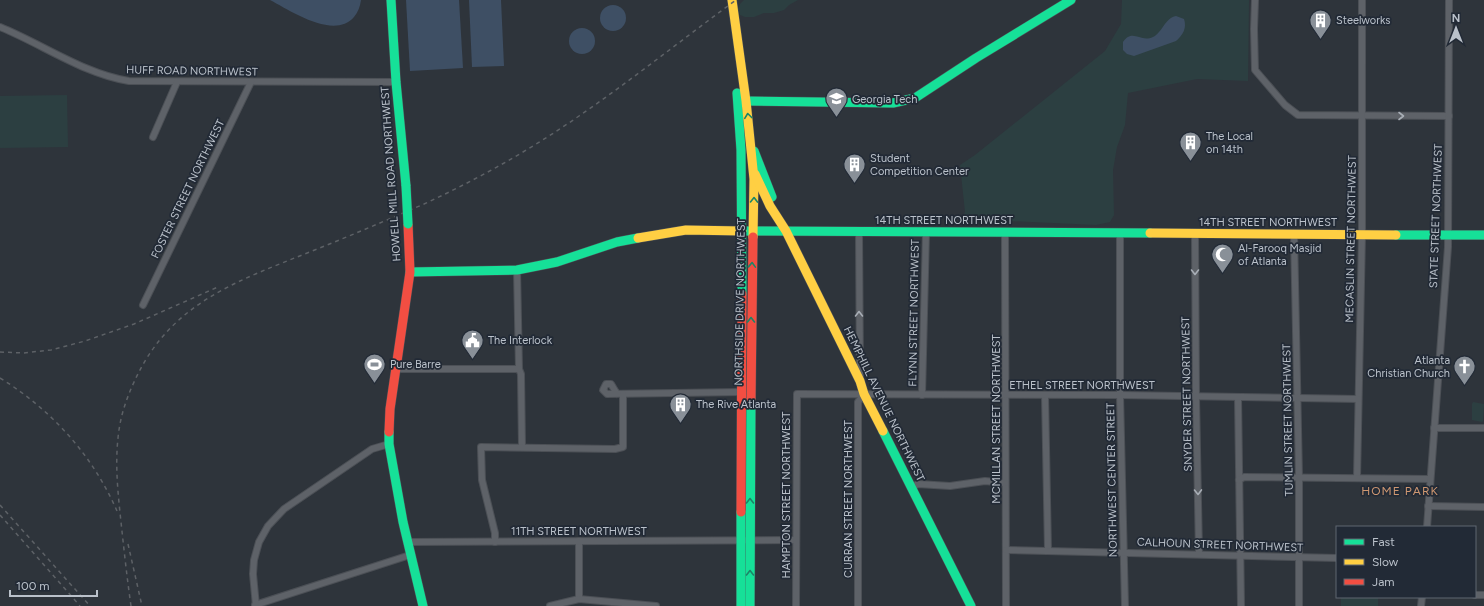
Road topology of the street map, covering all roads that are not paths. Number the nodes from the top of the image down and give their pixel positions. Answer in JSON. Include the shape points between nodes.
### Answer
{"nodes":[{"id":1,"x":391,"y":0,"type":"edge"},
{"id":2,"x":727,"y":0,"type":"edge"},
{"id":3,"x":732,"y":0,"type":"edge"},
{"id":4,"x":1255,"y":0,"type":"edge"},
{"id":5,"x":1362,"y":0,"type":"edge"},
{"id":6,"x":1449,"y":0,"type":"edge"},
{"id":7,"x":1066,"y":1,"type":"edge"},
{"id":8,"x":0,"y":26,"type":"edge"},
{"id":9,"x":177,"y":82,"type":"junction"},
{"id":10,"x":251,"y":82,"type":"junction"},
{"id":11,"x":396,"y":82,"type":"junction"},
{"id":12,"x":746,"y":100,"type":"junction"},
{"id":13,"x":1362,"y":115,"type":"junction"},
{"id":14,"x":1449,"y":116,"type":"junction"},
{"id":15,"x":153,"y":137,"type":"dead end"},
{"id":16,"x":751,"y":143,"type":"junction"},
{"id":17,"x":741,"y":150,"type":"junction"},
{"id":18,"x":753,"y":169,"type":"junction"},
{"id":19,"x":776,"y":212,"type":"junction"},
{"id":20,"x":742,"y":231,"type":"junction"},
{"id":21,"x":753,"y":231,"type":"junction"},
{"id":22,"x":786,"y":231,"type":"junction"},
{"id":23,"x":859,"y":232,"type":"junction"},
{"id":24,"x":926,"y":232,"type":"junction"},
{"id":25,"x":1005,"y":233,"type":"junction"},
{"id":26,"x":1120,"y":233,"type":"junction"},
{"id":27,"x":1195,"y":233,"type":"junction"},
{"id":28,"x":1294,"y":234,"type":"junction"},
{"id":29,"x":1362,"y":234,"type":"junction"},
{"id":30,"x":1448,"y":235,"type":"junction"},
{"id":31,"x":1484,"y":235,"type":"edge"},
{"id":32,"x":517,"y":270,"type":"junction"},
{"id":33,"x":410,"y":272,"type":"junction"},
{"id":34,"x":143,"y":305,"type":"dead end"},
{"id":35,"x":396,"y":369,"type":"junction"},
{"id":36,"x":519,"y":369,"type":"junction"},
{"id":37,"x":860,"y":381,"type":"junction"},
{"id":38,"x":742,"y":392,"type":"junction"},
{"id":39,"x":806,"y":394,"type":"joint"},
{"id":40,"x":864,"y":394,"type":"junction"},
{"id":41,"x":922,"y":395,"type":"junction"},
{"id":42,"x":1005,"y":395,"type":"junction"},
{"id":43,"x":1045,"y":395,"type":"junction"},
{"id":44,"x":1120,"y":395,"type":"junction"},
{"id":45,"x":1196,"y":397,"type":"junction"},
{"id":46,"x":1238,"y":397,"type":"junction"},
{"id":47,"x":1298,"y":398,"type":"junction"},
{"id":48,"x":1358,"y":399,"type":"junction"},
{"id":49,"x":1434,"y":428,"type":"junction"},
{"id":50,"x":1484,"y":428,"type":"edge"},
{"id":51,"x":389,"y":444,"type":"junction"},
{"id":52,"x":522,"y":447,"type":"junction"},
{"id":53,"x":751,"y":449,"type":"junction"},
{"id":54,"x":1299,"y":477,"type":"junction"},
{"id":55,"x":1357,"y":478,"type":"junction"},
{"id":56,"x":1430,"y":479,"type":"junction"},
{"id":57,"x":1239,"y":480,"type":"junction"},
{"id":58,"x":1005,"y":483,"type":"junction"},
{"id":59,"x":912,"y":487,"type":"junction"},
{"id":60,"x":1428,"y":506,"type":"junction"},
{"id":61,"x":1484,"y":507,"type":"edge"},
{"id":62,"x":1427,"y":526,"type":"edge"},
{"id":63,"x":745,"y":540,"type":"junction"},
{"id":64,"x":796,"y":540,"type":"junction"},
{"id":65,"x":408,"y":542,"type":"junction"},
{"id":66,"x":495,"y":542,"type":"junction"},
{"id":67,"x":579,"y":542,"type":"junction"},
{"id":68,"x":1006,"y":550,"type":"junction"},
{"id":69,"x":1048,"y":551,"type":"junction"},
{"id":70,"x":1124,"y":552,"type":"junction"},
{"id":71,"x":1199,"y":554,"type":"junction"},
{"id":72,"x":410,"y":555,"type":"junction"},
{"id":73,"x":1240,"y":555,"type":"junction"},
{"id":74,"x":1300,"y":557,"type":"junction"},
{"id":75,"x":1336,"y":558,"type":"edge"},
{"id":76,"x":579,"y":599,"type":"junction"},
{"id":77,"x":611,"y":604,"type":"edge"},
{"id":78,"x":255,"y":605,"type":"edge"},
{"id":79,"x":423,"y":606,"type":"edge"},
{"id":80,"x":550,"y":606,"type":"edge"},
{"id":81,"x":656,"y":606,"type":"edge"},
{"id":82,"x":740,"y":606,"type":"edge"},
{"id":83,"x":750,"y":606,"type":"edge"},
{"id":84,"x":796,"y":606,"type":"edge"},
{"id":85,"x":858,"y":606,"type":"edge"},
{"id":86,"x":971,"y":606,"type":"edge"},
{"id":87,"x":1006,"y":606,"type":"edge"},
{"id":88,"x":1126,"y":606,"type":"edge"},
{"id":89,"x":1240,"y":606,"type":"edge"},
{"id":90,"x":1299,"y":606,"type":"edge"}],
"edges":[{"from":1,"to":11,"type":"main road","name":"HOWELL MILL ROAD NORTHWEST"},
{"from":2,"to":17,"type":"main road","name":"NORTHSIDE DRIVE NORTHWEST","via":[[734,52]]},
{"from":3,"to":12,"type":"main road","name":"NORTHSIDE DRIVE NORTHWEST"},
{"from":4,"to":13,"type":"street","via":[[1255,70],[1284,105],[1298,115]]},
{"from":5,"to":13,"type":"street","name":"MECASLIN STREET NORTHWEST"},
{"from":6,"to":14,"type":"street","name":"STATE STREET NORTHWEST"},
{"from":7,"to":12,"type":"main road","via":[[915,98],[893,103]]},
{"from":8,"to":9,"type":"street","name":"HUFF ROAD NORTHWEST","via":[[103,76],[129,81]]},
{"from":9,"to":10,"type":"street","name":"HUFF ROAD NORTHWEST"},
{"from":9,"to":15,"type":"street"},
{"from":10,"to":11,"type":"street","name":"HUFF ROAD NORTHWEST"},
{"from":10,"to":34,"type":"street","name":"FOSTER STREET NORTHWEST"},
{"from":11,"to":33,"type":"main road","name":"HOWELL MILL ROAD NORTHWEST","bridge":true,"via":[[406,186]]},
{"from":16,"to":12,"type":"main road","name":"NORTHSIDE DRIVE NORTHWEST","one_way":true},
{"from":13,"to":14,"type":"street","one_way":true},
{"from":13,"to":29,"type":"street","name":"MECASLIN STREET NORTHWEST"},
{"from":14,"to":30,"type":"street","name":"STATE STREET NORTHWEST"},
{"from":16,"to":18,"type":"main road","name":"NORTHSIDE DRIVE NORTHWEST"},
{"from":16,"to":19,"type":"main road","name":"HEMPHILL AVENUE NORTHWEST","via":[[775,203]]},
{"from":17,"to":18,"type":"main road","name":"HEMPHILL AVENUE NORTHWEST"},
{"from":17,"to":20,"type":"main road","name":"NORTHSIDE DRIVE NORTHWEST"},
{"from":18,"to":19,"type":"main road","name":"HEMPHILL AVENUE NORTHWEST","via":[[770,206]]},
{"from":21,"to":18,"type":"main road","name":"NORTHSIDE DRIVE NORTHWEST","one_way":true},
{"from":19,"to":22,"type":"main road","name":"HEMPHILL AVENUE NORTHWEST"},
{"from":20,"to":21,"type":"main road","name":"14TH STREET NORTHWEST"},
{"from":20,"to":32,"type":"main road","name":"14TH STREET NORTHWEST","via":[[686,230],[650,235],[617,242],[557,262]]},
{"from":20,"to":38,"type":"main road","name":"NORTHSIDE DRIVE NORTHWEST"},
{"from":21,"to":22,"type":"main road","name":"14TH STREET NORTHWEST"},
{"from":53,"to":21,"type":"main road","name":"NORTHSIDE DRIVE NORTHWEST","one_way":true},
{"from":22,"to":23,"type":"main road","name":"14TH STREET NORTHWEST"},
{"from":22,"to":37,"type":"main road","name":"HEMPHILL AVENUE NORTHWEST"},
{"from":23,"to":24,"type":"main road","name":"14TH STREET NORTHWEST"},
{"from":37,"to":23,"type":"street","one_way":true},
{"from":24,"to":25,"type":"main road","name":"14TH STREET NORTHWEST"},
{"from":24,"to":41,"type":"street","name":"FLYNN STREET NORTHWEST"},
{"from":25,"to":26,"type":"main road","name":"14TH STREET NORTHWEST"},
{"from":25,"to":42,"type":"street","name":"MCMILLAN STREET NORTHWEST"},
{"from":26,"to":27,"type":"main road","name":"14TH STREET NORTHWEST"},
{"from":26,"to":44,"type":"street","name":"NORTHWEST CENTER STREET"},
{"from":27,"to":28,"type":"main road","name":"14TH STREET NORTHWEST"},
{"from":27,"to":45,"type":"street","name":"SNYDER STREET NORTHWEST","one_way":true},
{"from":28,"to":29,"type":"main road","name":"14TH STREET NORTHWEST"},
{"from":28,"to":47,"type":"street","name":"TUMLIN STREET NORTHWEST"},
{"from":29,"to":30,"type":"main road","name":"14TH STREET NORTHWEST"},
{"from":29,"to":48,"type":"street","name":"MECASLIN STREET NORTHWEST"},
{"from":30,"to":31,"type":"main road","name":"14TH STREET NORTHWEST"},
{"from":30,"to":49,"type":"street","name":"STATE STREET NORTHWEST"},
{"from":32,"to":33,"type":"main road","name":"14TH STREET NORTHWEST"},
{"from":32,"to":36,"type":"street"},
{"from":33,"to":35,"type":"main road","name":"HOWELL MILL ROAD NORTHWEST"},
{"from":35,"to":36,"type":"street"},
{"from":35,"to":51,"type":"main road","name":"HOWELL MILL ROAD NORTHWEST"},
{"from":36,"to":52,"type":"street"},
{"from":37,"to":40,"type":"main road","name":"HEMPHILL AVENUE NORTHWEST"},
{"from":38,"to":52,"type":"street","via":[[620,394],[623,447]]},
{"from":38,"to":53,"type":"main road","via":[[747,403],[747,434]]},
{"from":38,"to":63,"type":"main road","name":"NORTHSIDE DRIVE NORTHWEST"},
{"from":39,"to":40,"type":"street","name":"ETHEL STREET NORTHWEST"},
{"from":39,"to":64,"type":"street","name":"HAMPTON STREET NORTHWEST","via":[[797,394]]},
{"from":40,"to":41,"type":"street","name":"ETHEL STREET NORTHWEST"},
{"from":40,"to":59,"type":"main road","name":"HEMPHILL AVENUE NORTHWEST"},
{"from":40,"to":85,"type":"street","name":"CURRAN STREET NORTHWEST","via":[[858,402]]},
{"from":41,"to":42,"type":"street","name":"ETHEL STREET NORTHWEST"},
{"from":42,"to":43,"type":"street","name":"ETHEL STREET NORTHWEST"},
{"from":42,"to":58,"type":"street","name":"MCMILLAN STREET NORTHWEST"},
{"from":43,"to":44,"type":"street","name":"ETHEL STREET NORTHWEST"},
{"from":43,"to":69,"type":"street"},
{"from":44,"to":45,"type":"street","name":"ETHEL STREET NORTHWEST"},
{"from":44,"to":70,"type":"street","name":"NORTHWEST CENTER STREET"},
{"from":45,"to":46,"type":"street","name":"ETHEL STREET NORTHWEST"},
{"from":45,"to":71,"type":"street","name":"SNYDER STREET NORTHWEST","one_way":true},
{"from":46,"to":47,"type":"street","name":"ETHEL STREET NORTHWEST"},
{"from":46,"to":57,"type":"street"},
{"from":47,"to":48,"type":"street","name":"ETHEL STREET NORTHWEST"},
{"from":47,"to":54,"type":"street","name":"TUMLIN STREET NORTHWEST"},
{"from":48,"to":55,"type":"street","name":"MECASLIN STREET NORTHWEST"},
{"from":49,"to":50,"type":"street"},
{"from":49,"to":56,"type":"street","name":"STATE STREET NORTHWEST"},
{"from":51,"to":65,"type":"main road","name":"HOWELL MILL ROAD NORTHWEST"},
{"from":51,"to":78,"type":"street","via":[[372,449],[284,509],[268,526],[259,542],[254,560]]},
{"from":52,"to":66,"type":"street","via":[[481,447],[482,480]]},
{"from":63,"to":53,"type":"main road","name":"NORTHSIDE DRIVE NORTHWEST","one_way":true},
{"from":54,"to":55,"type":"street"},
{"from":54,"to":57,"type":"street","via":[[1244,477]]},
{"from":54,"to":74,"type":"street","name":"TUMLIN STREET NORTHWEST"},
{"from":55,"to":56,"type":"street"},
{"from":56,"to":60,"type":"street","name":"STATE STREET NORTHWEST"},
{"from":57,"to":73,"type":"street"},
{"from":58,"to":59,"type":"street","via":[[985,481],[950,486],[918,484]]},
{"from":58,"to":68,"type":"street","name":"MCMILLAN STREET NORTHWEST"},
{"from":59,"to":86,"type":"main road","name":"HEMPHILL AVENUE NORTHWEST"},
{"from":60,"to":61,"type":"street"},
{"from":60,"to":62,"type":"street","name":"STATE STREET NORTHWEST"},
{"from":63,"to":64,"type":"street","name":"11TH STREET NORTHWEST"},
{"from":63,"to":67,"type":"street","name":"11TH STREET NORTHWEST"},
{"from":63,"to":82,"type":"main road","name":"NORTHSIDE DRIVE NORTHWEST"},
{"from":83,"to":63,"type":"main road","name":"NORTHSIDE DRIVE NORTHWEST","one_way":true},
{"from":64,"to":84,"type":"street","name":"HAMPTON STREET NORTHWEST"},
{"from":65,"to":66,"type":"street","name":"11TH STREET NORTHWEST"},
{"from":65,"to":72,"type":"main road","name":"HOWELL MILL ROAD NORTHWEST"},
{"from":66,"to":67,"type":"street","name":"11TH STREET NORTHWEST"},
{"from":67,"to":76,"type":"street"},
{"from":68,"to":69,"type":"street","name":"CALHOUN STREET NORTHWEST"},
{"from":68,"to":87,"type":"street","name":"MCMILLAN STREET NORTHWEST"},
{"from":69,"to":70,"type":"street","name":"CALHOUN STREET NORTHWEST"},
{"from":70,"to":71,"type":"street","name":"CALHOUN STREET NORTHWEST"},
{"from":70,"to":88,"type":"street","name":"NORTHWEST CENTER STREET"},
{"from":71,"to":73,"type":"street","name":"CALHOUN STREET NORTHWEST"},
{"from":72,"to":78,"type":"street"},
{"from":72,"to":79,"type":"main road","name":"HOWELL MILL ROAD NORTHWEST"},
{"from":73,"to":74,"type":"street","name":"CALHOUN STREET NORTHWEST"},
{"from":73,"to":89,"type":"street"},
{"from":74,"to":75,"type":"street","name":"CALHOUN STREET NORTHWEST"},
{"from":74,"to":90,"type":"street","name":"TUMLIN STREET NORTHWEST"},
{"from":76,"to":77,"type":"street"},
{"from":76,"to":80,"type":"street"},
{"from":77,"to":81,"type":"street"}]}
